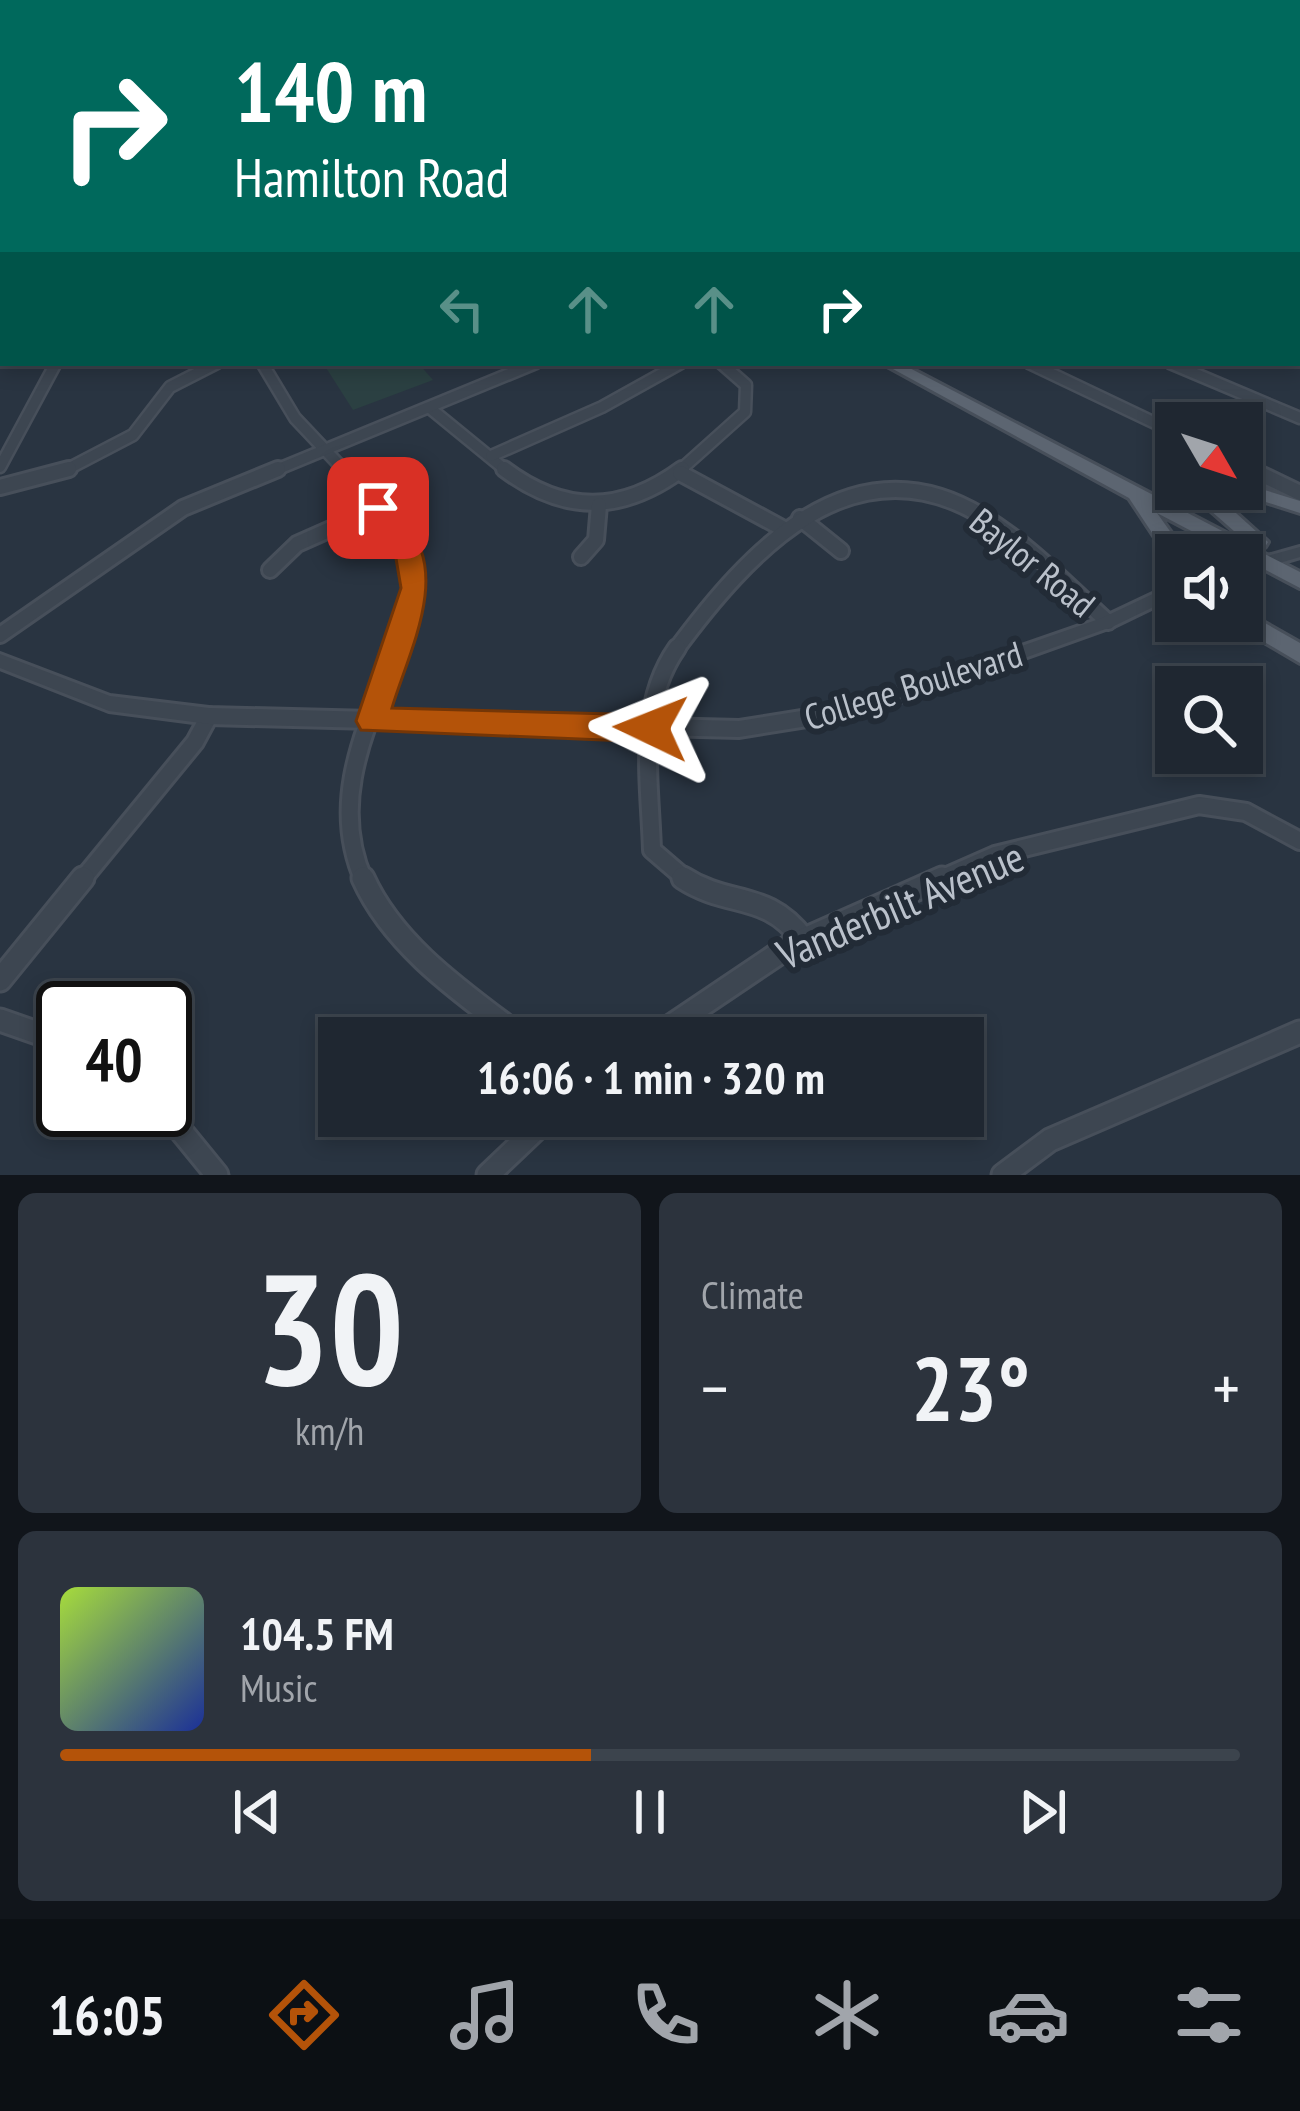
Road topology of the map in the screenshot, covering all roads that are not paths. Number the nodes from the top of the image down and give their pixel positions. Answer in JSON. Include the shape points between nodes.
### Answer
{"nodes":[{"id":1,"x":54,"y":366,"type":"edge"},
{"id":2,"x":211,"y":366,"type":"edge"},
{"id":3,"x":264,"y":366,"type":"edge"},
{"id":4,"x":529,"y":366,"type":"edge"},
{"id":5,"x":676,"y":366,"type":"edge"},
{"id":6,"x":724,"y":366,"type":"edge"},
{"id":7,"x":895,"y":366,"type":"edge"},
{"id":8,"x":912,"y":366,"type":"edge"},
{"id":9,"x":1035,"y":366,"type":"edge"},
{"id":10,"x":1177,"y":366,"type":"edge"},
{"id":11,"x":431,"y":409,"type":"junction"},
{"id":12,"x":1300,"y":418,"type":"edge"},
{"id":13,"x":1155,"y":423,"type":"edge"},
{"id":14,"x":325,"y":451,"type":"junction"},
{"id":15,"x":491,"y":456,"type":"junction"},
{"id":16,"x":1071,"y":458,"type":"junction"},
{"id":17,"x":0,"y":467,"type":"edge"},
{"id":18,"x":680,"y":473,"type":"junction"},
{"id":19,"x":1263,"y":475,"type":"edge"},
{"id":20,"x":0,"y":487,"type":"edge"},
{"id":21,"x":1300,"y":493,"type":"edge"},
{"id":22,"x":1263,"y":496,"type":"edge"},
{"id":23,"x":599,"y":505,"type":"junction"},
{"id":24,"x":1300,"y":507,"type":"edge"},
{"id":25,"x":378,"y":508,"type":"junction"},
{"id":26,"x":1222,"y":510,"type":"edge"},
{"id":27,"x":800,"y":518,"type":"junction"},
{"id":28,"x":782,"y":528,"type":"junction"},
{"id":29,"x":1163,"y":534,"type":"edge"},
{"id":30,"x":841,"y":551,"type":"dead end"},
{"id":31,"x":1281,"y":556,"type":"edge"},
{"id":32,"x":580,"y":557,"type":"dead end"},
{"id":33,"x":270,"y":570,"type":"dead end"},
{"id":34,"x":1300,"y":581,"type":"edge"},
{"id":35,"x":1155,"y":599,"type":"edge"},
{"id":36,"x":1108,"y":622,"type":"junction"},
{"id":37,"x":1263,"y":631,"type":"edge"},
{"id":38,"x":0,"y":635,"type":"edge"},
{"id":39,"x":1300,"y":653,"type":"edge"},
{"id":40,"x":0,"y":661,"type":"edge"},
{"id":41,"x":209,"y":716,"type":"junction"},
{"id":42,"x":372,"y":721,"type":"junction"},
{"id":43,"x":651,"y":728,"type":"junction"},
{"id":44,"x":1300,"y":841,"type":"edge"},
{"id":45,"x":803,"y":939,"type":"junction"},
{"id":46,"x":0,"y":980,"type":"edge"},
{"id":47,"x":497,"y":1017,"type":"edge"},
{"id":48,"x":685,"y":1017,"type":"edge"},
{"id":49,"x":0,"y":1020,"type":"edge"},
{"id":50,"x":1300,"y":1032,"type":"edge"},
{"id":51,"x":36,"y":1033,"type":"edge"},
{"id":52,"x":186,"y":1137,"type":"edge"},
{"id":53,"x":528,"y":1137,"type":"edge"},
{"id":54,"x":217,"y":1175,"type":"edge"},
{"id":55,"x":488,"y":1175,"type":"edge"},
{"id":56,"x":1004,"y":1175,"type":"edge"}],
"edges":[{"from":1,"to":17,"type":"street"},
{"from":2,"to":20,"type":"street","via":[[170,387],[134,435],[105,454]]},
{"from":3,"to":14,"type":"street"},
{"from":4,"to":11,"type":"street"},
{"from":5,"to":15,"type":"street"},
{"from":6,"to":18,"type":"street","via":[[746,385],[749,403]]},
{"from":7,"to":16,"type":"main road"},
{"from":8,"to":31,"type":"main road"},
{"from":9,"to":13,"type":"street"},
{"from":10,"to":12,"type":"street"},
{"from":11,"to":14,"type":"street"},
{"from":11,"to":15,"type":"street"},
{"from":14,"to":25,"type":"street"},
{"from":14,"to":38,"type":"street","via":[[183,508]]},
{"from":15,"to":23,"type":"street","via":[[539,493]]},
{"from":16,"to":29,"type":"main road","via":[[1145,506]]},
{"from":16,"to":31,"type":"main road"},
{"from":18,"to":23,"type":"street","via":[[650,493]]},
{"from":18,"to":28,"type":"street"},
{"from":19,"to":21,"type":"street"},
{"from":22,"to":24,"type":"main road"},
{"from":23,"to":32,"type":"street","via":[[596,540]]},
{"from":25,"to":33,"type":"street","via":[[297,544]]},
{"from":25,"to":42,"type":"street","via":[[406,540],[415,588]]},
{"from":26,"to":31,"type":"main road"},
{"from":27,"to":28,"type":"street","name":"Baylor Road"},
{"from":27,"to":30,"type":"street"},
{"from":27,"to":36,"type":"street","name":"Baylor Road","via":[[865,490],[934,494],[988,518]]},
{"from":28,"to":43,"type":"street","name":"Baylor Road","via":[[668,662]]},
{"from":31,"to":34,"type":"main road"},
{"from":35,"to":36,"type":"street","name":"College Boulevard"},
{"from":36,"to":43,"type":"street","name":"College Boulevard","via":[[845,712],[739,729]]},
{"from":37,"to":39,"type":"main road"},
{"from":40,"to":41,"type":"street","name":"College Boulevard","via":[[109,703]]},
{"from":41,"to":42,"type":"street","name":"College Boulevard"},
{"from":41,"to":46,"type":"street"},
{"from":42,"to":43,"type":"street","name":"College Boulevard"},
{"from":42,"to":47,"type":"street","via":[[345,806],[352,864],[374,908]]},
{"from":43,"to":45,"type":"street","name":"Baylor Road","via":[[652,850],[672,872],[714,894],[760,898]]},
{"from":44,"to":45,"type":"street","name":"Vanderbilt Avenue","via":[[1246,812],[1198,805],[994,855]]},
{"from":45,"to":48,"type":"street","name":"Vanderbilt Avenue"},
{"from":49,"to":51,"type":"street"},
{"from":50,"to":56,"type":"street","via":[[1050,1140]]},
{"from":52,"to":54,"type":"street"},
{"from":53,"to":55,"type":"street"}]}
